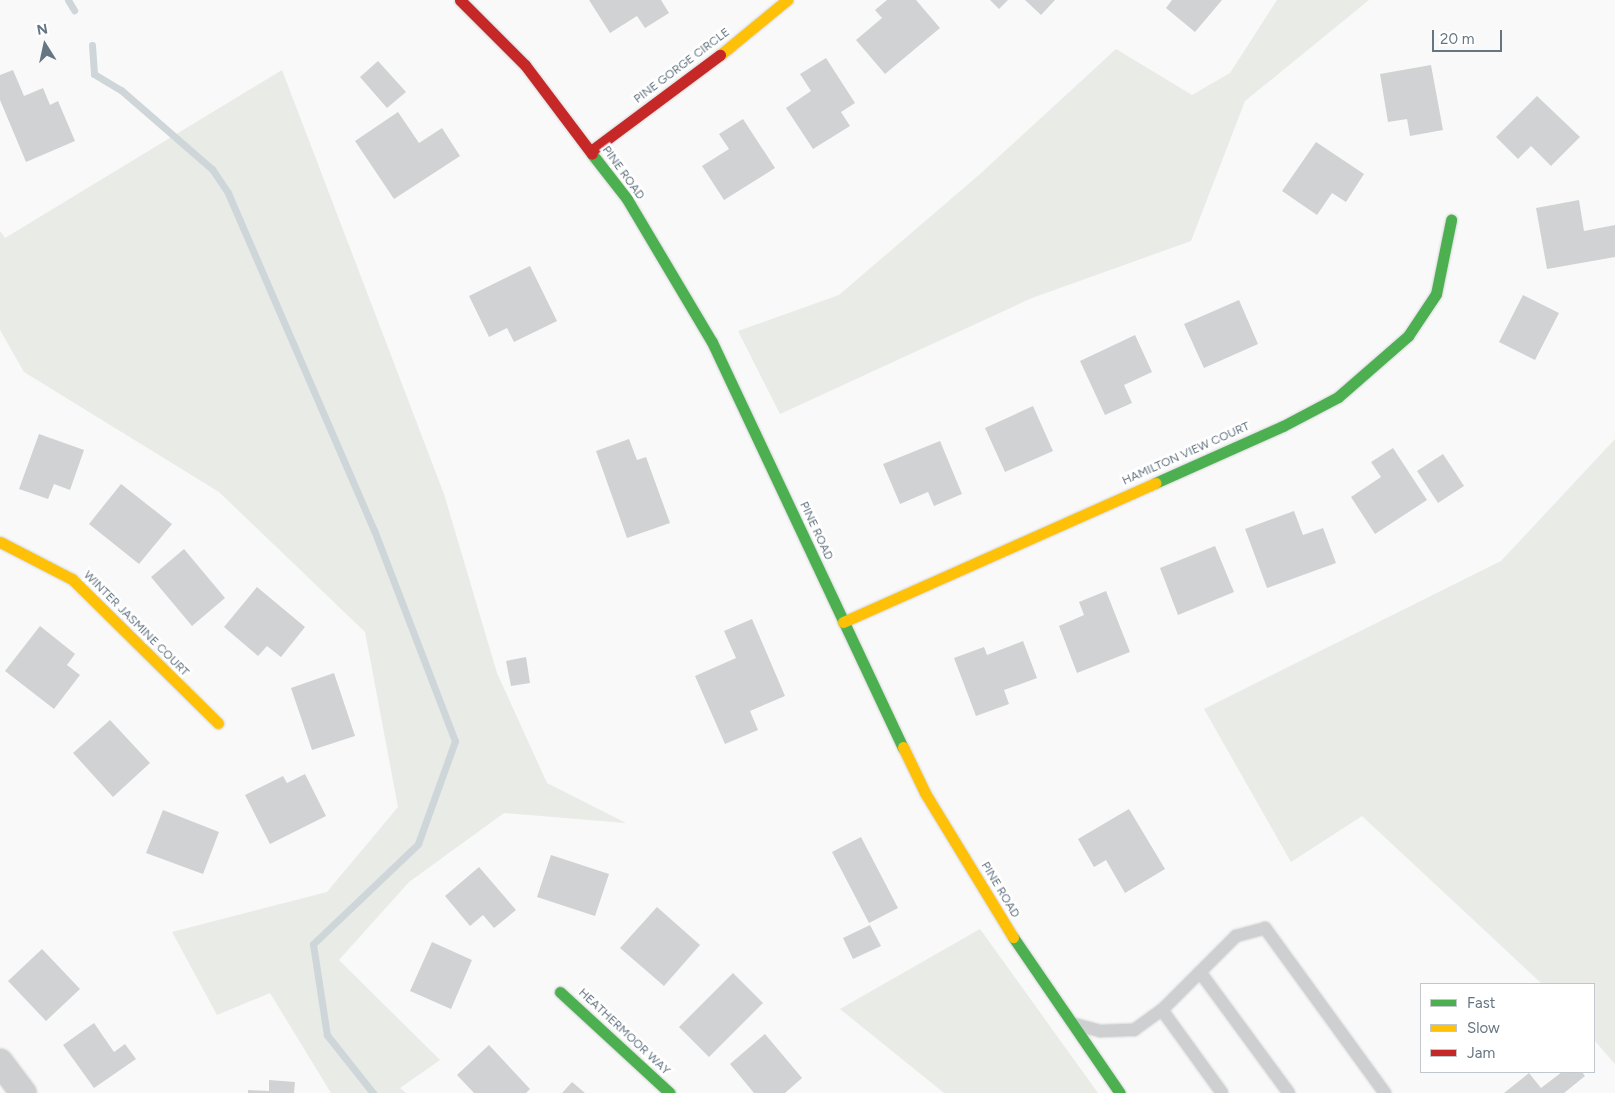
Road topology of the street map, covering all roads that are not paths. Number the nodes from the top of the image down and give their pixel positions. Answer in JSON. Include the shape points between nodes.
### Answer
{"nodes":[{"id":1,"x":460,"y":0,"type":"edge"},
{"id":2,"x":787,"y":0,"type":"edge"},
{"id":3,"x":591,"y":151,"type":"junction"},
{"id":4,"x":1451,"y":220,"type":"dead end"},
{"id":5,"x":0,"y":542,"type":"edge"},
{"id":6,"x":844,"y":622,"type":"junction"},
{"id":7,"x":218,"y":723,"type":"dead end"},
{"id":8,"x":1200,"y":972,"type":"junction"},
{"id":9,"x":560,"y":992,"type":"dead end"},
{"id":10,"x":1162,"y":1010,"type":"junction"},
{"id":11,"x":1070,"y":1023,"type":"junction"},
{"id":12,"x":0,"y":1062,"type":"edge"},
{"id":13,"x":24,"y":1093,"type":"edge"},
{"id":14,"x":670,"y":1093,"type":"edge"},
{"id":15,"x":1120,"y":1093,"type":"edge"},
{"id":16,"x":1222,"y":1093,"type":"edge"},
{"id":17,"x":1289,"y":1093,"type":"edge"},
{"id":18,"x":1385,"y":1093,"type":"edge"}],
"edges":[{"from":1,"to":3,"type":"street","name":"PINE ROAD","via":[[525,65]]},
{"from":2,"to":3,"type":"street","name":"PINE GORGE CIRCLE","via":[[761,24]]},
{"from":3,"to":6,"type":"street","name":"PINE ROAD","via":[[627,199],[712,342]]},
{"from":4,"to":6,"type":"street","name":"HAMILTON VIEW COURT","via":[[1436,294],[1408,336],[1338,397],[1283,426]]},
{"from":5,"to":7,"type":"street","name":"WINTER JASMINE COURT","via":[[72,579]]},
{"from":6,"to":11,"type":"street","name":"PINE ROAD","via":[[924,793]]},
{"from":8,"to":10,"type":"lane"},
{"from":8,"to":17,"type":"lane"},
{"from":8,"to":18,"type":"lane","via":[[1236,936],[1265,928]]},
{"from":9,"to":14,"type":"street","name":"HEATHERMOOR WAY"},
{"from":10,"to":11,"type":"lane","via":[[1134,1030],[1118,1032]]},
{"from":10,"to":16,"type":"lane"},
{"from":11,"to":15,"type":"street","name":"PINE ROAD"},
{"from":12,"to":13,"type":"street"}]}
